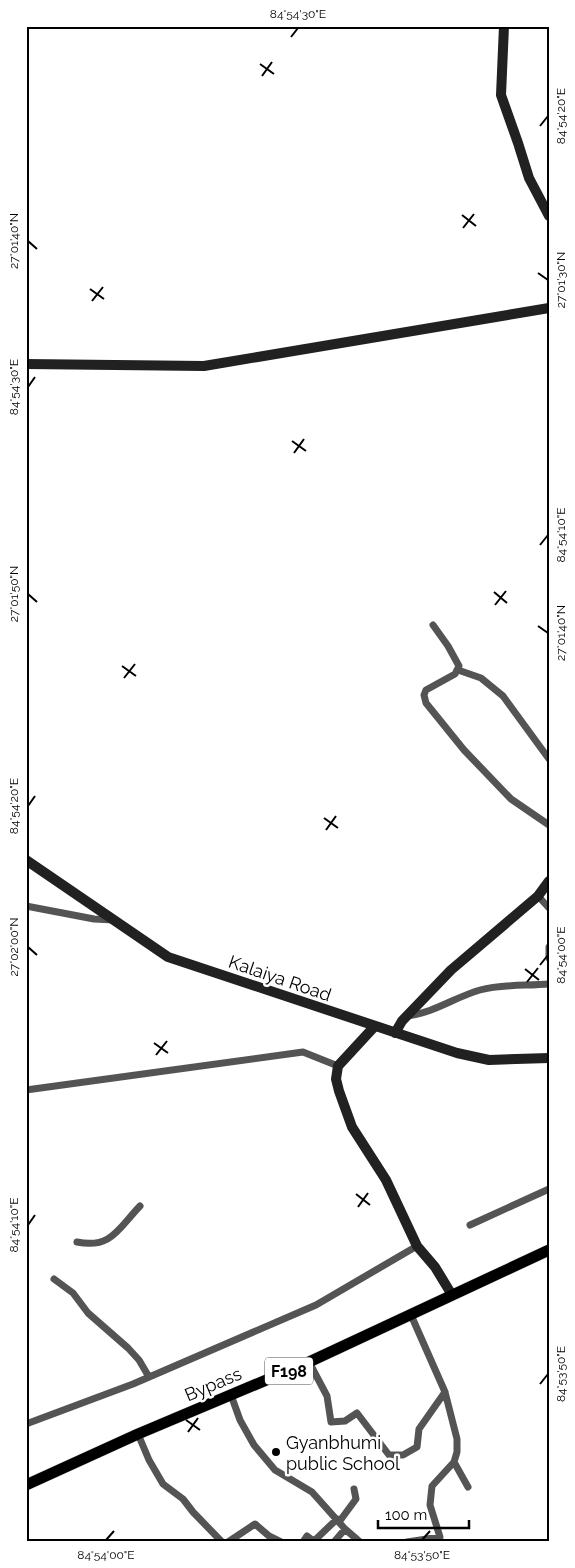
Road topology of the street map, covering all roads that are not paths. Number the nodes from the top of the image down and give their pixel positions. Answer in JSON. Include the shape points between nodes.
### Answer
{"nodes":[{"id":1,"x":504,"y":26,"type":"edge"},
{"id":2,"x":549,"y":216,"type":"edge"},
{"id":3,"x":549,"y":308,"type":"edge"},
{"id":4,"x":26,"y":364,"type":"edge"},
{"id":5,"x":433,"y":624,"type":"dead end"},
{"id":6,"x":458,"y":670,"type":"junction"},
{"id":7,"x":549,"y":759,"type":"edge"},
{"id":8,"x":549,"y":825,"type":"edge"},
{"id":9,"x":26,"y":860,"type":"edge"},
{"id":10,"x":549,"y":881,"type":"edge"},
{"id":11,"x":538,"y":896,"type":"junction"},
{"id":12,"x":26,"y":906,"type":"edge"},
{"id":13,"x":549,"y":908,"type":"edge"},
{"id":14,"x":114,"y":920,"type":"junction"},
{"id":15,"x":549,"y":947,"type":"edge"},
{"id":16,"x":549,"y":958,"type":"edge"},
{"id":17,"x":549,"y":984,"type":"edge"},
{"id":18,"x":407,"y":1016,"type":"junction"},
{"id":19,"x":374,"y":1026,"type":"junction"},
{"id":20,"x":395,"y":1033,"type":"junction"},
{"id":21,"x":549,"y":1058,"type":"edge"},
{"id":22,"x":338,"y":1066,"type":"junction"},
{"id":23,"x":26,"y":1090,"type":"edge"},
{"id":24,"x":549,"y":1189,"type":"edge"},
{"id":25,"x":140,"y":1206,"type":"dead end"},
{"id":26,"x":470,"y":1225,"type":"dead end"},
{"id":27,"x":77,"y":1242,"type":"dead end"},
{"id":28,"x":417,"y":1246,"type":"junction"},
{"id":29,"x":549,"y":1250,"type":"edge"},
{"id":30,"x":54,"y":1279,"type":"dead end"},
{"id":31,"x":452,"y":1295,"type":"junction"},
{"id":32,"x":411,"y":1315,"type":"junction"},
{"id":33,"x":309,"y":1362,"type":"junction"},
{"id":34,"x":149,"y":1377,"type":"junction"},
{"id":35,"x":445,"y":1392,"type":"junction"},
{"id":36,"x":231,"y":1395,"type":"junction"},
{"id":37,"x":26,"y":1424,"type":"edge"},
{"id":38,"x":138,"y":1434,"type":"junction"},
{"id":39,"x":454,"y":1462,"type":"junction"},
{"id":40,"x":26,"y":1485,"type":"edge"},
{"id":41,"x":468,"y":1486,"type":"dead end"},
{"id":42,"x":354,"y":1489,"type":"dead end"},
{"id":43,"x":338,"y":1521,"type":"junction"},
{"id":44,"x":346,"y":1529,"type":"junction"},
{"id":45,"x":442,"y":1540,"type":"edge"},
{"id":46,"x":314,"y":1541,"type":"edge"},
{"id":47,"x":222,"y":1542,"type":"edge"},
{"id":48,"x":228,"y":1542,"type":"edge"},
{"id":49,"x":281,"y":1542,"type":"edge"},
{"id":50,"x":303,"y":1542,"type":"edge"},
{"id":51,"x":334,"y":1542,"type":"edge"},
{"id":52,"x":360,"y":1542,"type":"edge"},
{"id":53,"x":407,"y":1542,"type":"edge"}],
"edges":[{"from":1,"to":2,"type":"street","via":[[500,96],[529,178]]},
{"from":3,"to":4,"type":"street","via":[[204,366]]},
{"from":5,"to":6,"type":"street","via":[[459,666]]},
{"from":6,"to":7,"type":"street","via":[[481,678],[503,696]]},
{"from":6,"to":8,"type":"street","via":[[426,690],[426,703],[510,799]]},
{"from":9,"to":14,"type":"street","name":"Kalaiya Road"},
{"from":10,"to":11,"type":"street"},
{"from":11,"to":13,"type":"street"},
{"from":11,"to":18,"type":"street","via":[[472,950]]},
{"from":12,"to":14,"type":"street"},
{"from":14,"to":19,"type":"street","name":"Kalaiya Road","via":[[168,957]]},
{"from":15,"to":16,"type":"street"},
{"from":17,"to":18,"type":"street","via":[[500,985],[430,1011]]},
{"from":18,"to":20,"type":"street"},
{"from":19,"to":20,"type":"street","name":"Kalaiya Road"},
{"from":19,"to":22,"type":"street"},
{"from":20,"to":21,"type":"street","name":"Kalaiya Road","via":[[489,1060]]},
{"from":22,"to":23,"type":"street","via":[[303,1052]]},
{"from":22,"to":28,"type":"street","via":[[336,1079],[352,1127],[386,1180]]},
{"from":24,"to":26,"type":"street"},
{"from":25,"to":27,"type":"street","via":[[105,1242],[90,1245]]},
{"from":28,"to":31,"type":"street"},
{"from":28,"to":34,"type":"street","via":[[316,1304]]},
{"from":29,"to":31,"type":"main road","name":"Bypass","number":"F198"},
{"from":30,"to":34,"type":"street","via":[[134,1354]]},
{"from":31,"to":32,"type":"main road","name":"Bypass","number":"F198"},
{"from":32,"to":33,"type":"main road","name":"Bypass","number":"F198"},
{"from":32,"to":35,"type":"street"},
{"from":33,"to":35,"type":"street","via":[[327,1396],[331,1422],[345,1420],[357,1413],[389,1455],[414,1451],[419,1429]]},
{"from":33,"to":36,"type":"main road","name":"Bypass","number":"F198"},
{"from":34,"to":37,"type":"street"},
{"from":35,"to":39,"type":"street","via":[[457,1439]]},
{"from":36,"to":38,"type":"main road","name":"Bypass","number":"F198"},
{"from":36,"to":43,"type":"street","via":[[240,1420],[270,1465],[312,1492]]},
{"from":38,"to":40,"type":"main road","name":"Bypass","number":"F198"},
{"from":38,"to":47,"type":"street","via":[[163,1484],[183,1499]]},
{"from":39,"to":41,"type":"street"},
{"from":39,"to":45,"type":"street","via":[[432,1486],[430,1505]]},
{"from":42,"to":43,"type":"street","via":[[356,1499]]},
{"from":43,"to":44,"type":"street"},
{"from":43,"to":46,"type":"street"},
{"from":44,"to":51,"type":"street"},
{"from":44,"to":52,"type":"street"},
{"from":45,"to":53,"type":"street"},
{"from":46,"to":50,"type":"street","via":[[307,1536]]},
{"from":48,"to":49,"type":"street","via":[[255,1524]]}]}
